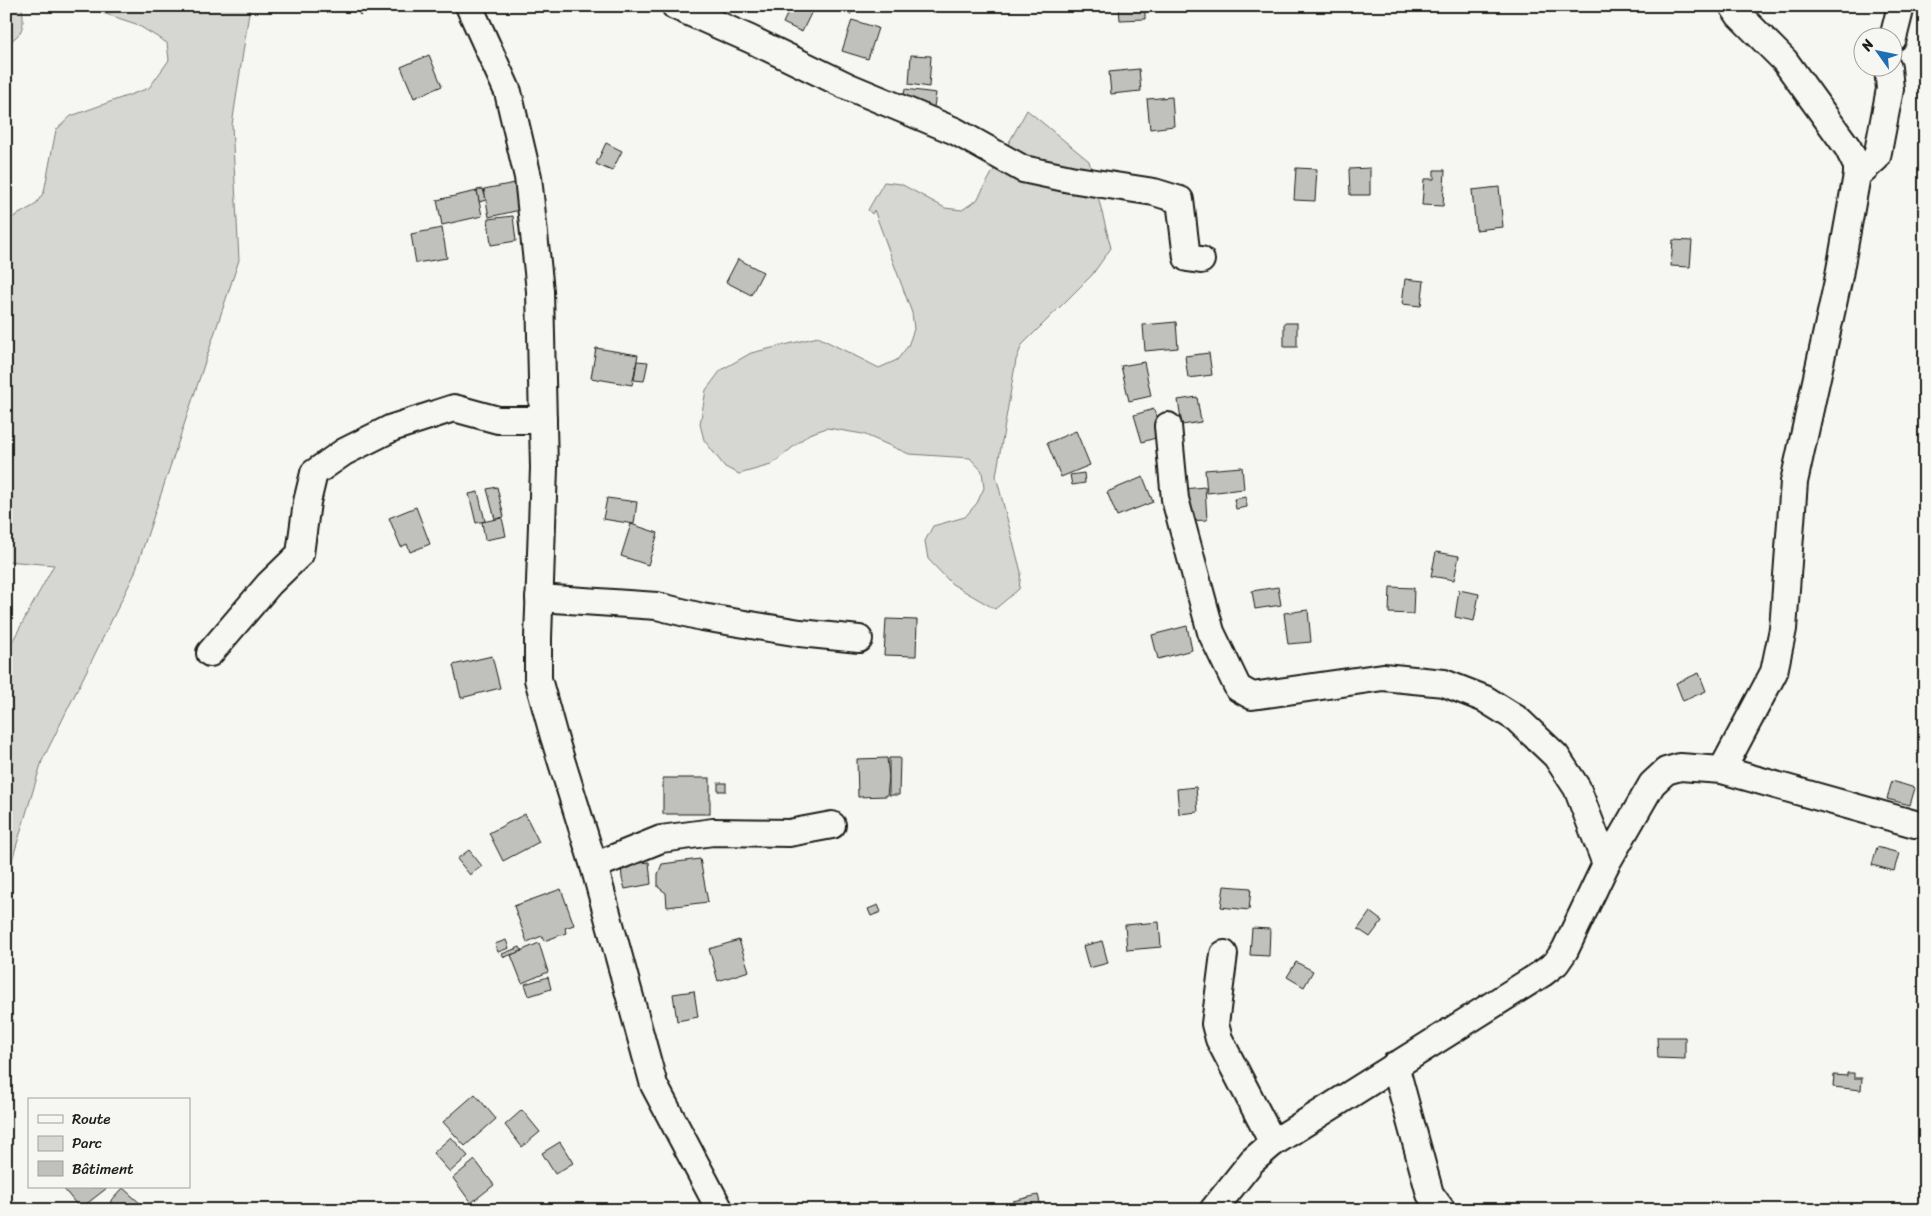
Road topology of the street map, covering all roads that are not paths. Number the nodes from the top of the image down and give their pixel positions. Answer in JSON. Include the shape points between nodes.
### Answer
{"nodes":[{"id":1,"x":469,"y":6,"type":"edge"},
{"id":2,"x":675,"y":6,"type":"edge"},
{"id":3,"x":1733,"y":6,"type":"edge"},
{"id":4,"x":1901,"y":6,"type":"edge"},
{"id":5,"x":1896,"y":28,"type":"edge"},
{"id":6,"x":1889,"y":78,"type":"edge"},
{"id":7,"x":1857,"y":175,"type":"junction"},
{"id":8,"x":1201,"y":260,"type":"dead end"},
{"id":9,"x":543,"y":420,"type":"junction"},
{"id":10,"x":1168,"y":426,"type":"dead end"},
{"id":11,"x":539,"y":598,"type":"junction"},
{"id":12,"x":859,"y":639,"type":"dead end"},
{"id":13,"x":210,"y":653,"type":"dead end"},
{"id":14,"x":1722,"y":770,"type":"junction"},
{"id":15,"x":1915,"y":824,"type":"dead end"},
{"id":16,"x":832,"y":825,"type":"dead end"},
{"id":17,"x":1606,"y":864,"type":"junction"},
{"id":18,"x":594,"y":866,"type":"junction"},
{"id":19,"x":1224,"y":954,"type":"dead end"},
{"id":20,"x":1395,"y":1065,"type":"junction"},
{"id":21,"x":1273,"y":1143,"type":"junction"},
{"id":22,"x":720,"y":1210,"type":"edge"},
{"id":23,"x":1213,"y":1210,"type":"edge"},
{"id":24,"x":1442,"y":1210,"type":"edge"}],
"edges":[{"from":1,"to":9,"type":"street","via":[[508,92],[528,177],[540,291]]},
{"from":2,"to":8,"type":"street","via":[[847,86],[955,131],[1023,169],[1154,192],[1180,200],[1187,258]]},
{"from":3,"to":7,"type":"street","via":[[1785,61],[1848,148],[1857,166]]},
{"from":4,"to":5,"type":"street"},
{"from":6,"to":7,"type":"street","via":[[1890,90],[1877,157]]},
{"from":7,"to":14,"type":"street","via":[[1838,281],[1794,482],[1783,629],[1774,672]]},
{"from":9,"to":11,"type":"street"},
{"from":9,"to":13,"type":"street","via":[[498,420],[454,408],[392,428],[336,457],[314,473],[300,554],[269,584]]},
{"from":10,"to":17,"type":"street","via":[[1174,499],[1212,632],[1238,688],[1252,696],[1382,677],[1444,683],[1485,699],[1517,719],[1556,756],[1578,788]]},
{"from":11,"to":12,"type":"street","via":[[657,606],[800,634]]},
{"from":11,"to":18,"type":"street","via":[[538,679]]},
{"from":14,"to":15,"type":"street"},
{"from":14,"to":17,"type":"street","via":[[1680,767],[1666,770],[1652,784]]},
{"from":16,"to":18,"type":"street","via":[[789,833],[713,832],[660,839]]},
{"from":17,"to":20,"type":"street","via":[[1556,963]]},
{"from":18,"to":22,"type":"street","via":[[654,1085]]},
{"from":19,"to":21,"type":"street","via":[[1215,1024],[1219,1039]]},
{"from":20,"to":21,"type":"street"},
{"from":20,"to":24,"type":"street","via":[[1430,1194]]},
{"from":21,"to":23,"type":"street","via":[[1252,1161]]}]}
